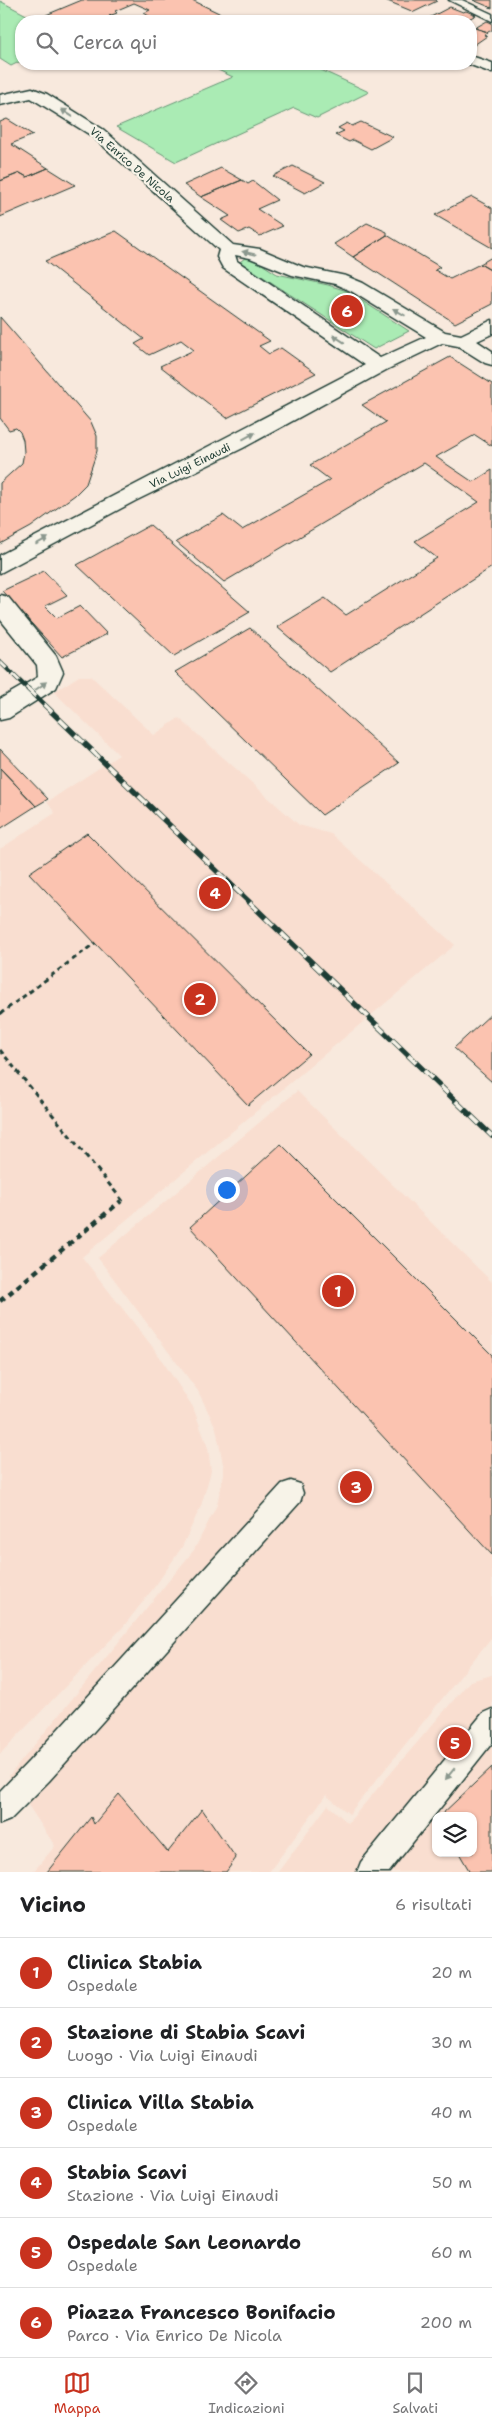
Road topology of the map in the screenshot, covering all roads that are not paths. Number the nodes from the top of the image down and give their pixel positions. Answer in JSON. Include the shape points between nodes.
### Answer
{"nodes":[{"id":1,"x":454,"y":0,"type":"edge"},
{"id":2,"x":492,"y":18,"type":"edge"},
{"id":3,"x":477,"y":62,"type":"edge"},
{"id":4,"x":492,"y":69,"type":"edge"},
{"id":5,"x":0,"y":100,"type":"edge"},
{"id":6,"x":228,"y":249,"type":"junction"},
{"id":7,"x":492,"y":326,"type":"edge"},
{"id":8,"x":440,"y":337,"type":"junction"},
{"id":9,"x":464,"y":341,"type":"junction"},
{"id":10,"x":492,"y":359,"type":"edge"},
{"id":11,"x":379,"y":366,"type":"junction"},
{"id":12,"x":0,"y":565,"type":"edge"},
{"id":13,"x":0,"y":603,"type":"edge"},
{"id":14,"x":0,"y":711,"type":"edge"},
{"id":15,"x":291,"y":1493,"type":"dead end"},
{"id":16,"x":492,"y":1722,"type":"edge"},
{"id":17,"x":0,"y":1810,"type":"edge"},
{"id":18,"x":371,"y":1872,"type":"edge"}],
"edges":[{"from":1,"to":2,"type":"lane"},
{"from":3,"to":4,"type":"street"},
{"from":6,"to":5,"type":"street","name":"Via Enrico De Nicola","one_way":true,"via":[[98,133],[32,93]]},
{"from":8,"to":6,"type":"street","one_way":true,"via":[[357,287],[298,271],[254,253]]},
{"from":11,"to":6,"type":"street","name":"Via Enrico De Nicola","one_way":true,"via":[[229,264],[226,257]]},
{"from":7,"to":9,"type":"street"},
{"from":8,"to":9,"type":"street"},
{"from":8,"to":11,"type":"street","name":"Via Luigi Einaudi"},
{"from":9,"to":10,"type":"street"},
{"from":12,"to":11,"type":"street","name":"Via Luigi Einaudi","one_way":true},
{"from":14,"to":13,"type":"street","one_way":true,"via":[[48,682],[51,672],[48,662]]},
{"from":15,"to":17,"type":"lane"},
{"from":16,"to":18,"type":"lane","one_way":true}]}
